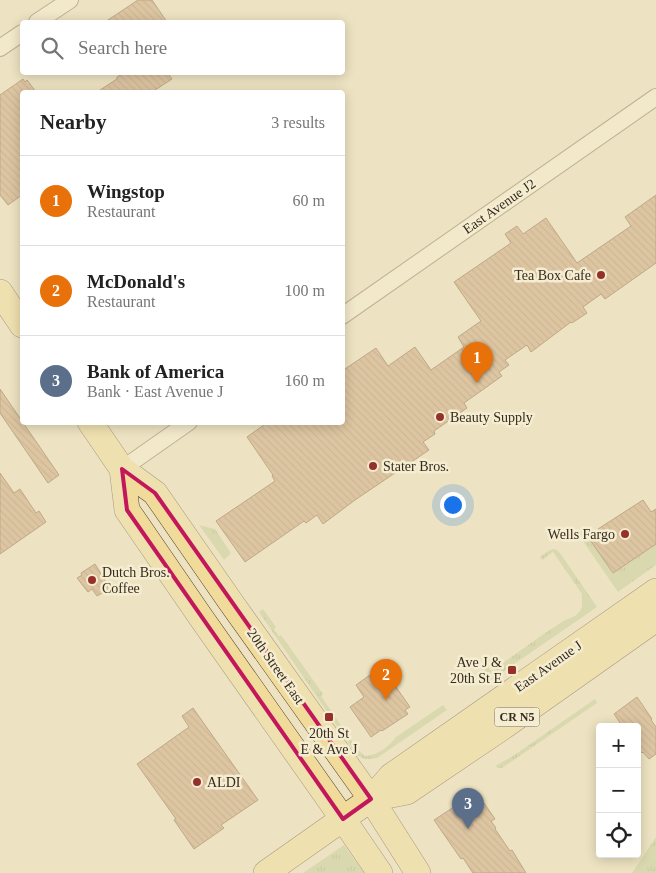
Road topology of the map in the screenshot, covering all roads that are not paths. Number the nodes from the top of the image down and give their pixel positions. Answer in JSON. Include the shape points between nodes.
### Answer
{"nodes":[{"id":1,"x":70,"y":0,"type":"edge"},
{"id":2,"x":40,"y":20,"type":"edge"},
{"id":3,"x":20,"y":34,"type":"edge"},
{"id":4,"x":0,"y":48,"type":"edge"},
{"id":5,"x":656,"y":96,"type":"edge"},
{"id":6,"x":0,"y":292,"type":"edge"},
{"id":7,"x":345,"y":314,"type":"edge"},
{"id":8,"x":20,"y":322,"type":"edge"},
{"id":9,"x":92,"y":425,"type":"edge"},
{"id":10,"x":185,"y":425,"type":"edge"},
{"id":11,"x":122,"y":469,"type":"junction"},
{"id":12,"x":146,"y":538,"type":"junction"},
{"id":13,"x":656,"y":591,"type":"edge"},
{"id":14,"x":230,"y":601,"type":"junction"},
{"id":15,"x":656,"y":606,"type":"edge"},
{"id":16,"x":618,"y":617,"type":"junction"},
{"id":17,"x":647,"y":625,"type":"edge"},
{"id":18,"x":517,"y":717,"type":"junction"},
{"id":19,"x":371,"y":799,"type":"junction"},
{"id":20,"x":343,"y":819,"type":"junction"},
{"id":21,"x":266,"y":873,"type":"edge"},
{"id":22,"x":380,"y":873,"type":"edge"},
{"id":23,"x":418,"y":873,"type":"edge"}],
"edges":[{"from":1,"to":2,"type":"street"},
{"from":3,"to":4,"type":"street"},
{"from":5,"to":7,"type":"street","name":"East Avenue J2"},
{"from":6,"to":8,"type":"main road"},
{"from":9,"to":11,"type":"main road","name":"20th Street East"},
{"from":10,"to":11,"type":"street"},
{"from":11,"to":12,"type":"main road","name":"20th Street East","via":[[127,510]]},
{"from":11,"to":14,"type":"main road","name":"20th Street East","via":[[155,493]]},
{"from":12,"to":14,"type":"main road","via":[[167,545],[206,597],[216,602]]},
{"from":12,"to":20,"type":"main road","name":"20th Street East"},
{"from":13,"to":16,"type":"main road","name":"East Avenue J","number":"CR N5"},
{"from":14,"to":19,"type":"main road","name":"20th Street East"},
{"from":15,"to":17,"type":"main road","via":[[640,623]]},
{"from":16,"to":18,"type":"main road","via":[[619,624],[605,642],[542,689]]},
{"from":16,"to":19,"type":"main road","name":"East Avenue J","number":"CR N5","via":[[391,776]]},
{"from":17,"to":18,"type":"main road","name":"East Avenue J","number":"CR N5"},
{"from":18,"to":19,"type":"main road","name":"East Avenue J","number":"CR N5","via":[[407,792]]},
{"from":19,"to":20,"type":"main road","name":"East Avenue J","number":"CR N5"},
{"from":19,"to":23,"type":"main road","name":"20th Street East"},
{"from":20,"to":21,"type":"main road","name":"East Avenue J","number":"CR N5"},
{"from":20,"to":22,"type":"main road","name":"20th Street East"}]}
